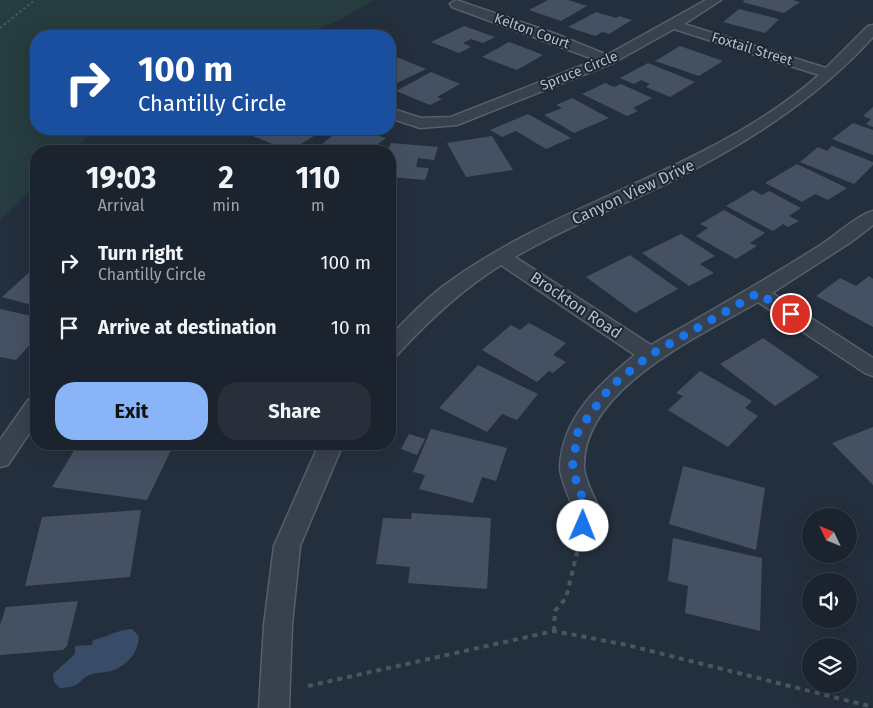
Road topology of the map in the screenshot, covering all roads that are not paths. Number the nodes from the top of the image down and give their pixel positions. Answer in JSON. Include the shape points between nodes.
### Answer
{"nodes":[{"id":1,"x":715,"y":0,"type":"edge"},
{"id":2,"x":456,"y":4,"type":"dead end"},
{"id":3,"x":674,"y":25,"type":"junction"},
{"id":4,"x":873,"y":29,"type":"edge"},
{"id":5,"x":608,"y":60,"type":"junction"},
{"id":6,"x":830,"y":74,"type":"junction"},
{"id":7,"x":396,"y":116,"type":"edge"},
{"id":8,"x":873,"y":216,"type":"edge"},
{"id":9,"x":502,"y":256,"type":"junction"},
{"id":10,"x":758,"y":293,"type":"junction"},
{"id":11,"x":396,"y":343,"type":"edge"},
{"id":12,"x":650,"y":355,"type":"junction"},
{"id":13,"x":873,"y":368,"type":"edge"},
{"id":14,"x":30,"y":415,"type":"edge"},
{"id":15,"x":328,"y":450,"type":"edge"},
{"id":16,"x":0,"y":458,"type":"edge"},
{"id":17,"x":587,"y":511,"type":"road end"},
{"id":18,"x":274,"y":708,"type":"edge"}],
"edges":[{"from":1,"to":3,"type":"street","name":"Spruce Circle"},
{"from":2,"to":5,"type":"street","name":"Kelton Court","via":[[551,36]]},
{"from":3,"to":5,"type":"street","name":"Spruce Circle"},
{"from":3,"to":6,"type":"street","name":"Foxtail Street"},
{"from":4,"to":6,"type":"street","name":"Canyon View Drive"},
{"from":5,"to":7,"type":"street","name":"Spruce Circle","via":[[466,117],[436,123],[405,120]]},
{"from":6,"to":9,"type":"street","name":"Canyon View Drive","via":[[780,112],[718,150]]},
{"from":8,"to":10,"type":"street","via":[[845,238]]},
{"from":9,"to":11,"type":"street","name":"Canyon View Drive","via":[[457,285]]},
{"from":9,"to":12,"type":"street","name":"Brockton Road"},
{"from":10,"to":12,"type":"street"},
{"from":10,"to":13,"type":"street"},
{"from":12,"to":17,"type":"street","via":[[611,386],[578,431],[572,469]]},
{"from":14,"to":16,"type":"street"},
{"from":15,"to":18,"type":"street","via":[[288,546],[278,625]]}]}
